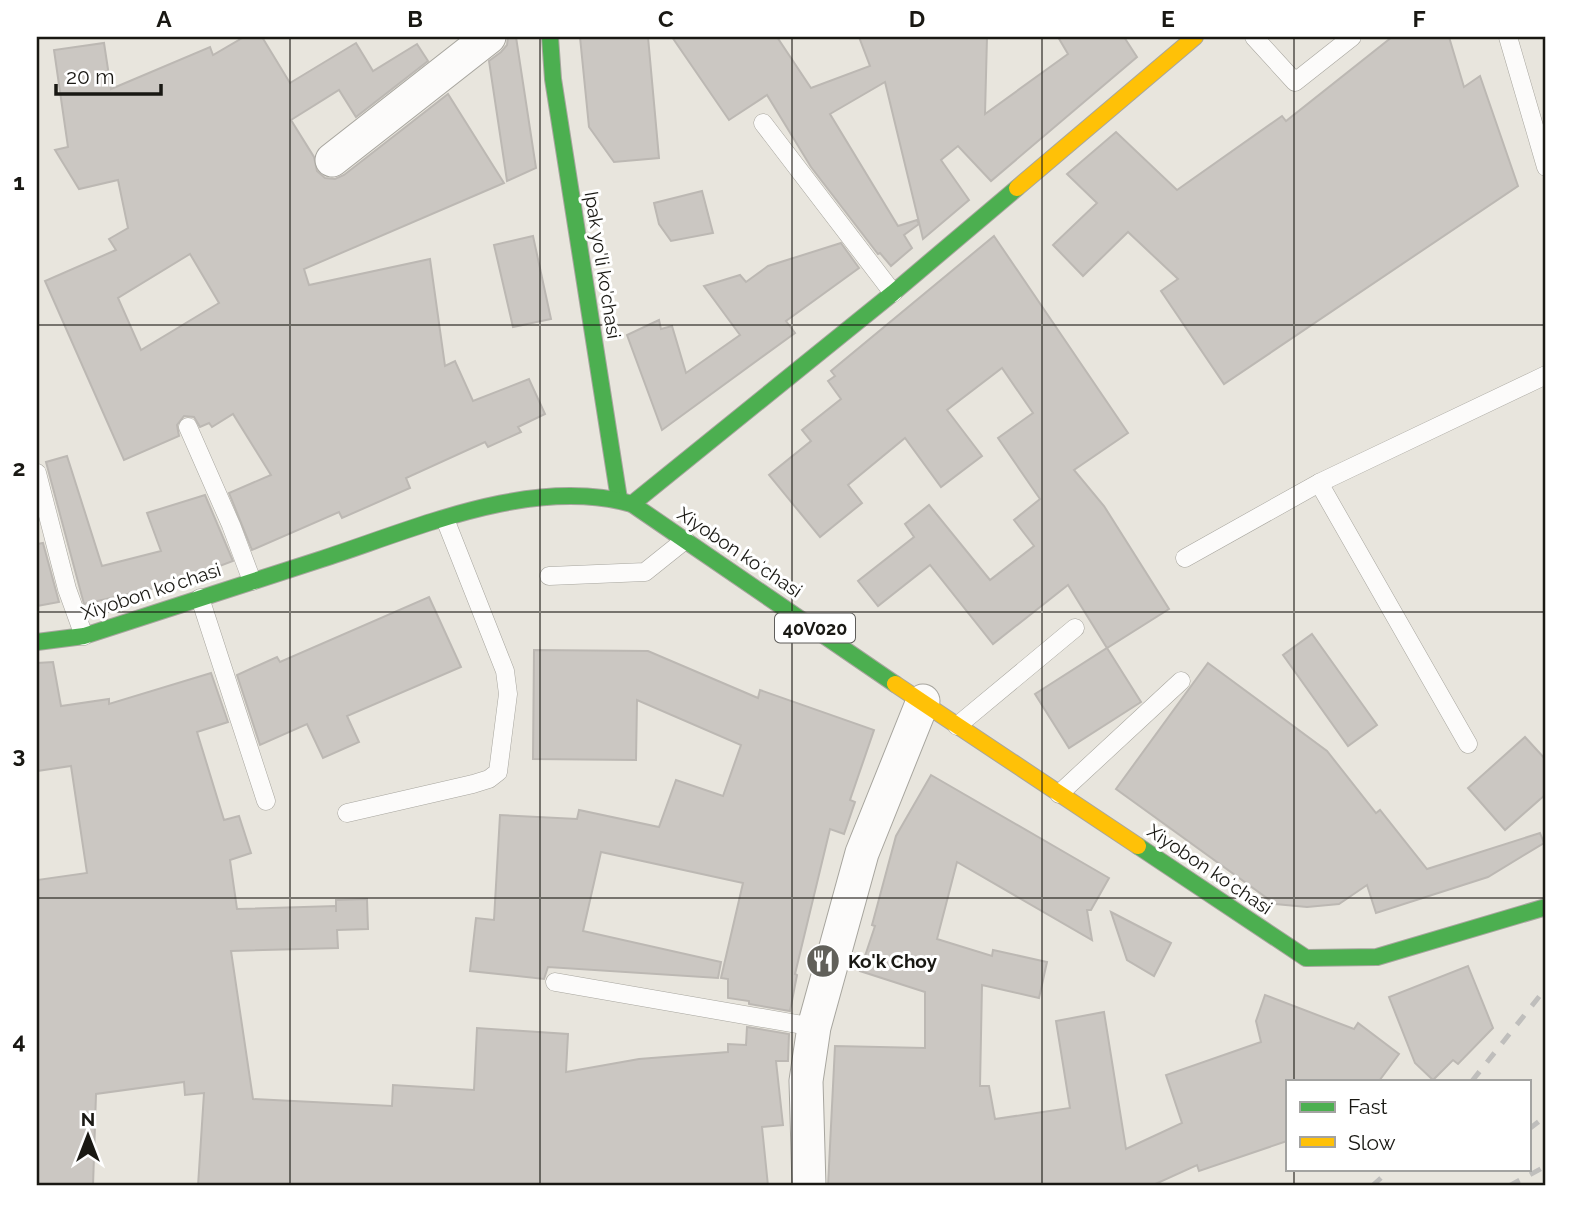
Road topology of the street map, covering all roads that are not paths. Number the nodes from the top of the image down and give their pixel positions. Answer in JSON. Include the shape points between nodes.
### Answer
{"nodes":[{"id":1,"x":489,"y":37,"type":"edge"},
{"id":2,"x":550,"y":37,"type":"edge"},
{"id":3,"x":1195,"y":37,"type":"edge"},
{"id":4,"x":1254,"y":37,"type":"edge"},
{"id":5,"x":1352,"y":37,"type":"edge"},
{"id":6,"x":1508,"y":37,"type":"edge"},
{"id":7,"x":763,"y":123,"type":"dead end"},
{"id":8,"x":332,"y":160,"type":"dead end"},
{"id":9,"x":1546,"y":167,"type":"edge"},
{"id":10,"x":893,"y":293,"type":"junction"},
{"id":11,"x":1546,"y":375,"type":"edge"},
{"id":12,"x":188,"y":427,"type":"dead end"},
{"id":13,"x":37,"y":473,"type":"edge"},
{"id":14,"x":1319,"y":484,"type":"junction"},
{"id":15,"x":626,"y":502,"type":"junction"},
{"id":16,"x":445,"y":519,"type":"junction"},
{"id":17,"x":685,"y":540,"type":"junction"},
{"id":18,"x":1185,"y":558,"type":"dead end"},
{"id":19,"x":549,"y":576,"type":"dead end"},
{"id":20,"x":253,"y":581,"type":"junction"},
{"id":21,"x":200,"y":598,"type":"junction"},
{"id":22,"x":1075,"y":628,"type":"dead end"},
{"id":23,"x":84,"y":636,"type":"junction"},
{"id":24,"x":37,"y":642,"type":"edge"},
{"id":25,"x":1181,"y":681,"type":"dead end"},
{"id":26,"x":923,"y":701,"type":"junction"},
{"id":27,"x":957,"y":726,"type":"junction"},
{"id":28,"x":1468,"y":744,"type":"dead end"},
{"id":29,"x":1059,"y":794,"type":"junction"},
{"id":30,"x":266,"y":801,"type":"dead end"},
{"id":31,"x":347,"y":813,"type":"dead end"},
{"id":32,"x":1546,"y":907,"type":"edge"},
{"id":33,"x":555,"y":982,"type":"dead end"},
{"id":34,"x":814,"y":1027,"type":"junction"},
{"id":35,"x":809,"y":1186,"type":"edge"}],
"edges":[{"from":1,"to":8,"type":"street"},
{"from":2,"to":15,"type":"main road","name":"Ipak yo'li ko'chasi","via":[[553,79]]},
{"from":3,"to":10,"type":"main road"},
{"from":4,"to":5,"type":"lane","via":[[1295,82]]},
{"from":6,"to":9,"type":"lane"},
{"from":7,"to":10,"type":"lane"},
{"from":10,"to":15,"type":"main road"},
{"from":11,"to":14,"type":"lane"},
{"from":12,"to":20,"type":"lane"},
{"from":13,"to":23,"type":"lane"},
{"from":14,"to":18,"type":"lane"},
{"from":14,"to":28,"type":"lane"},
{"from":15,"to":16,"type":"main road","name":"Xiyobon koʻchasi","via":[[555,497],[495,503]]},
{"from":15,"to":17,"type":"main road","name":"Xiyobon koʻchasi","number":"40V020"},
{"from":16,"to":20,"type":"main road","name":"Xiyobon koʻchasi"},
{"from":16,"to":31,"type":"lane","via":[[505,671],[508,694],[498,772],[473,784]]},
{"from":17,"to":19,"type":"lane","via":[[645,572]]},
{"from":17,"to":26,"type":"main road","name":"Xiyobon koʻchasi","number":"40V020"},
{"from":20,"to":21,"type":"main road","name":"Xiyobon koʻchasi"},
{"from":21,"to":23,"type":"main road","name":"Xiyobon koʻchasi"},
{"from":21,"to":30,"type":"lane"},
{"from":22,"to":27,"type":"lane"},
{"from":23,"to":24,"type":"main road","name":"Xiyobon koʻchasi"},
{"from":25,"to":29,"type":"lane"},
{"from":26,"to":27,"type":"main road","name":"Xiyobon koʻchasi","number":"40V020"},
{"from":26,"to":34,"type":"street","via":[[862,853]]},
{"from":27,"to":29,"type":"main road","name":"Xiyobon koʻchasi","number":"40V020"},
{"from":29,"to":32,"type":"main road","name":"Xiyobon koʻchasi","number":"40V020","via":[[1306,958],[1377,957]]},
{"from":33,"to":34,"type":"lane"},
{"from":34,"to":35,"type":"street","via":[[806,1081]]}]}
